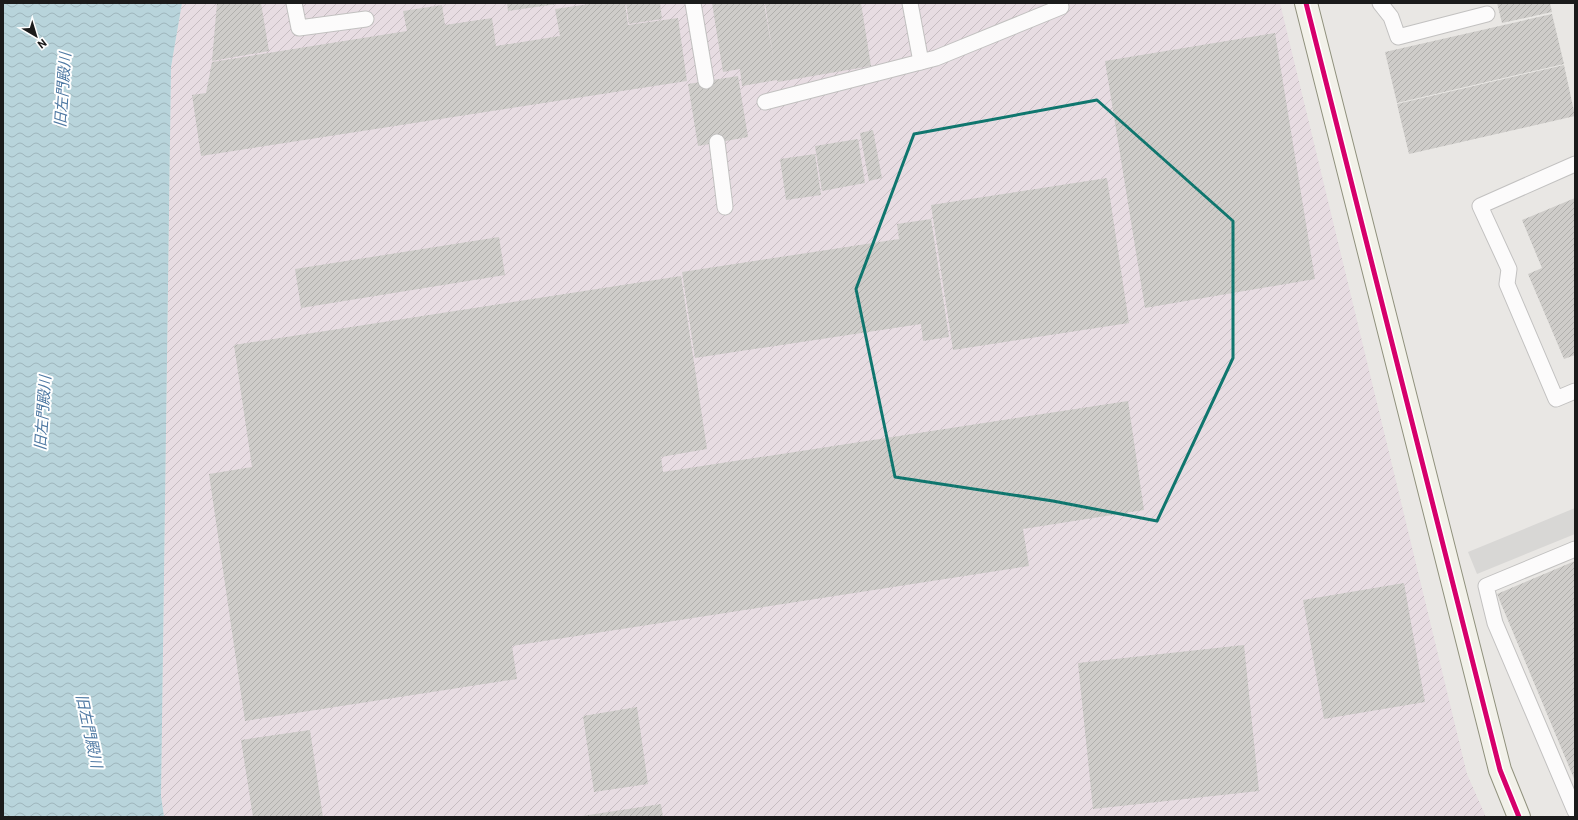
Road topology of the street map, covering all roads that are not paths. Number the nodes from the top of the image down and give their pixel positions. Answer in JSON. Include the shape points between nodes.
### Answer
{"nodes":[{"id":1,"x":294,"y":3,"type":"edge"},
{"id":2,"x":694,"y":3,"type":"edge"},
{"id":3,"x":910,"y":3,"type":"edge"},
{"id":4,"x":1060,"y":3,"type":"edge"},
{"id":5,"x":1306,"y":3,"type":"edge"},
{"id":6,"x":1380,"y":3,"type":"edge"},
{"id":7,"x":1487,"y":14,"type":"dead end"},
{"id":8,"x":366,"y":19,"type":"dead end"},
{"id":9,"x":921,"y":62,"type":"junction"},
{"id":10,"x":706,"y":81,"type":"dead end"},
{"id":11,"x":765,"y":102,"type":"dead end"},
{"id":12,"x":717,"y":142,"type":"dead end"},
{"id":13,"x":1575,"y":164,"type":"edge"},
{"id":14,"x":725,"y":207,"type":"dead end"},
{"id":15,"x":1575,"y":391,"type":"edge"},
{"id":16,"x":1575,"y":549,"type":"edge"},
{"id":17,"x":1575,"y":811,"type":"edge"},
{"id":18,"x":1519,"y":817,"type":"edge"}],
"edges":[{"from":1,"to":8,"type":"lane","via":[[298,28]]},
{"from":2,"to":10,"type":"lane"},
{"from":3,"to":9,"type":"lane"},
{"from":4,"to":9,"type":"lane","via":[[1061,8]]},
{"from":5,"to":18,"type":"street","via":[[1500,770]]},
{"from":6,"to":7,"type":"lane","via":[[1391,17],[1398,37]]},
{"from":9,"to":11,"type":"lane"},
{"from":12,"to":14,"type":"lane"},
{"from":13,"to":15,"type":"lane","via":[[1480,206],[1509,269],[1507,284],[1556,399]]},
{"from":16,"to":17,"type":"lane","via":[[1486,586],[1495,623]]}]}
